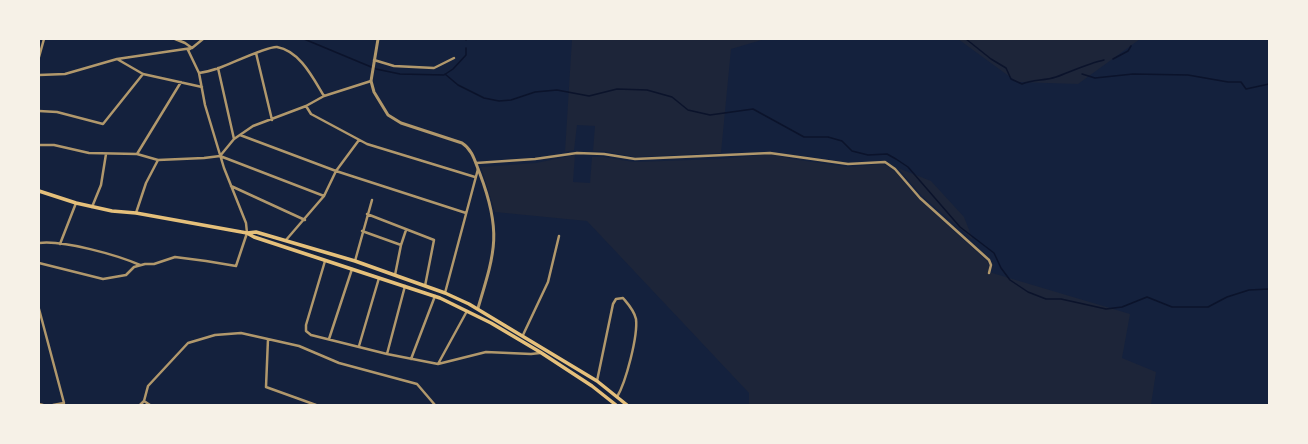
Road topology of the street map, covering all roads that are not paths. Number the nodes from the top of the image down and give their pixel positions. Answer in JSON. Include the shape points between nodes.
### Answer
{"nodes":[{"id":1,"x":44,"y":39,"type":"edge"},
{"id":2,"x":174,"y":39,"type":"edge"},
{"id":3,"x":203,"y":39,"type":"edge"},
{"id":4,"x":378,"y":39,"type":"edge"},
{"id":5,"x":192,"y":48,"type":"junction"},
{"id":6,"x":256,"y":53,"type":"junction"},
{"id":7,"x":39,"y":57,"type":"edge"},
{"id":8,"x":454,"y":58,"type":"dead end"},
{"id":9,"x":117,"y":59,"type":"junction"},
{"id":10,"x":374,"y":61,"type":"junction"},
{"id":11,"x":218,"y":68,"type":"junction"},
{"id":12,"x":199,"y":73,"type":"junction"},
{"id":13,"x":144,"y":74,"type":"junction"},
{"id":14,"x":39,"y":75,"type":"edge"},
{"id":15,"x":371,"y":81,"type":"junction"},
{"id":16,"x":182,"y":82,"type":"junction"},
{"id":17,"x":203,"y":87,"type":"junction"},
{"id":18,"x":324,"y":96,"type":"junction"},
{"id":19,"x":306,"y":106,"type":"junction"},
{"id":20,"x":39,"y":111,"type":"edge"},
{"id":21,"x":272,"y":120,"type":"junction"},
{"id":22,"x":240,"y":134,"type":"junction"},
{"id":23,"x":234,"y":139,"type":"junction"},
{"id":24,"x":359,"y":140,"type":"junction"},
{"id":25,"x":39,"y":145,"type":"edge"},
{"id":26,"x":106,"y":154,"type":"junction"},
{"id":27,"x":137,"y":154,"type":"junction"},
{"id":28,"x":220,"y":156,"type":"junction"},
{"id":29,"x":158,"y":160,"type":"junction"},
{"id":30,"x":476,"y":163,"type":"junction"},
{"id":31,"x":478,"y":169,"type":"junction"},
{"id":32,"x":336,"y":171,"type":"junction"},
{"id":33,"x":475,"y":177,"type":"junction"},
{"id":34,"x":230,"y":186,"type":"junction"},
{"id":35,"x":39,"y":191,"type":"edge"},
{"id":36,"x":324,"y":196,"type":"junction"},
{"id":37,"x":372,"y":200,"type":"dead end"},
{"id":38,"x":76,"y":203,"type":"junction"},
{"id":39,"x":92,"y":207,"type":"junction"},
{"id":40,"x":136,"y":212,"type":"junction"},
{"id":41,"x":466,"y":213,"type":"junction"},
{"id":42,"x":367,"y":214,"type":"junction"},
{"id":43,"x":305,"y":220,"type":"junction"},
{"id":44,"x":406,"y":230,"type":"junction"},
{"id":45,"x":362,"y":231,"type":"junction"},
{"id":46,"x":247,"y":233,"type":"junction"},
{"id":47,"x":559,"y":236,"type":"dead end"},
{"id":48,"x":286,"y":240,"type":"junction"},
{"id":49,"x":39,"y":243,"type":"edge"},
{"id":50,"x":60,"y":244,"type":"junction"},
{"id":51,"x":401,"y":245,"type":"junction"},
{"id":52,"x":325,"y":261,"type":"junction"},
{"id":53,"x":355,"y":261,"type":"junction"},
{"id":54,"x":39,"y":263,"type":"edge"},
{"id":55,"x":141,"y":265,"type":"junction"},
{"id":56,"x":352,"y":269,"type":"junction"},
{"id":57,"x":990,"y":273,"type":"dead end"},
{"id":58,"x":395,"y":275,"type":"junction"},
{"id":59,"x":379,"y":278,"type":"junction"},
{"id":60,"x":405,"y":286,"type":"junction"},
{"id":61,"x":425,"y":286,"type":"junction"},
{"id":62,"x":445,"y":293,"type":"junction"},
{"id":63,"x":435,"y":296,"type":"junction"},
{"id":64,"x":478,"y":308,"type":"junction"},
{"id":65,"x":39,"y":309,"type":"edge"},
{"id":66,"x":467,"y":311,"type":"junction"},
{"id":67,"x":476,"y":315,"type":"junction"},
{"id":68,"x":40,"y":319,"type":"edge"},
{"id":69,"x":522,"y":335,"type":"junction"},
{"id":70,"x":268,"y":339,"type":"junction"},
{"id":71,"x":329,"y":340,"type":"junction"},
{"id":72,"x":359,"y":346,"type":"junction"},
{"id":73,"x":540,"y":352,"type":"junction"},
{"id":74,"x":387,"y":354,"type":"junction"},
{"id":75,"x":411,"y":359,"type":"junction"},
{"id":76,"x":438,"y":364,"type":"junction"},
{"id":77,"x":597,"y":381,"type":"junction"},
{"id":78,"x":617,"y":397,"type":"junction"},
{"id":79,"x":144,"y":401,"type":"junction"},
{"id":80,"x":39,"y":404,"type":"edge"},
{"id":81,"x":43,"y":405,"type":"edge"},
{"id":82,"x":53,"y":405,"type":"edge"},
{"id":83,"x":140,"y":405,"type":"edge"},
{"id":84,"x":150,"y":405,"type":"edge"},
{"id":85,"x":316,"y":405,"type":"edge"},
{"id":86,"x":436,"y":405,"type":"edge"},
{"id":87,"x":616,"y":405,"type":"edge"},
{"id":88,"x":627,"y":405,"type":"edge"}],
"edges":[{"from":1,"to":7,"type":"street"},
{"from":2,"to":5,"type":"street"},
{"from":3,"to":5,"type":"street"},
{"from":4,"to":10,"type":"street"},
{"from":5,"to":9,"type":"street"},
{"from":5,"to":12,"type":"street","via":[[188,50]]},
{"from":6,"to":11,"type":"street"},
{"from":6,"to":18,"type":"street","via":[[275,47],[297,57]]},
{"from":6,"to":21,"type":"street"},
{"from":8,"to":10,"type":"street","via":[[434,68],[394,66]]},
{"from":9,"to":13,"type":"street"},
{"from":9,"to":14,"type":"street","via":[[65,74]]},
{"from":10,"to":15,"type":"street"},
{"from":11,"to":12,"type":"street"},
{"from":11,"to":23,"type":"street"},
{"from":12,"to":17,"type":"street"},
{"from":13,"to":16,"type":"street"},
{"from":13,"to":20,"type":"street","via":[[103,124],[57,112]]},
{"from":15,"to":18,"type":"street"},
{"from":15,"to":30,"type":"street","via":[[378,100],[393,119],[409,127],[462,143],[470,150]]},
{"from":16,"to":17,"type":"street"},
{"from":16,"to":27,"type":"street"},
{"from":17,"to":28,"type":"street","via":[[205,105]]},
{"from":18,"to":19,"type":"street"},
{"from":19,"to":21,"type":"street"},
{"from":19,"to":24,"type":"street","via":[[311,114]]},
{"from":21,"to":22,"type":"street","via":[[253,126]]},
{"from":22,"to":23,"type":"street"},
{"from":22,"to":32,"type":"street"},
{"from":23,"to":28,"type":"street"},
{"from":24,"to":32,"type":"street"},
{"from":24,"to":33,"type":"street"},
{"from":25,"to":26,"type":"street"},
{"from":26,"to":27,"type":"street"},
{"from":26,"to":39,"type":"street","via":[[101,184]]},
{"from":27,"to":29,"type":"street"},
{"from":28,"to":29,"type":"street"},
{"from":28,"to":34,"type":"street"},
{"from":28,"to":36,"type":"street"},
{"from":29,"to":40,"type":"street","via":[[146,183]]},
{"from":30,"to":31,"type":"street"},
{"from":30,"to":57,"type":"street","via":[[577,153],[635,159],[770,152],[848,164],[885,162],[988,260],[991,265]]},
{"from":31,"to":33,"type":"street"},
{"from":31,"to":64,"type":"street","via":[[493,215],[495,243]]},
{"from":32,"to":36,"type":"street"},
{"from":32,"to":41,"type":"street"},
{"from":33,"to":41,"type":"street"},
{"from":34,"to":43,"type":"street"},
{"from":34,"to":46,"type":"street","via":[[246,223]]},
{"from":35,"to":38,"type":"main road"},
{"from":36,"to":43,"type":"street"},
{"from":37,"to":42,"type":"street"},
{"from":38,"to":39,"type":"main road"},
{"from":38,"to":50,"type":"street"},
{"from":39,"to":40,"type":"main road"},
{"from":40,"to":46,"type":"main road"},
{"from":41,"to":62,"type":"street"},
{"from":42,"to":44,"type":"street"},
{"from":42,"to":45,"type":"street"},
{"from":43,"to":48,"type":"street"},
{"from":44,"to":51,"type":"street"},
{"from":44,"to":61,"type":"street","via":[[434,240]]},
{"from":45,"to":51,"type":"street"},
{"from":45,"to":53,"type":"street"},
{"from":46,"to":48,"type":"main road","via":[[256,232]]},
{"from":46,"to":52,"type":"main road"},
{"from":46,"to":55,"type":"street","via":[[236,266],[175,257],[154,264]]},
{"from":47,"to":69,"type":"street","via":[[548,282]]},
{"from":48,"to":53,"type":"main road"},
{"from":49,"to":50,"type":"street"},
{"from":50,"to":55,"type":"street","via":[[120,256]]},
{"from":51,"to":58,"type":"street"},
{"from":52,"to":56,"type":"main road"},
{"from":52,"to":71,"type":"street","via":[[305,328],[311,335]]},
{"from":53,"to":56,"type":"main road"},
{"from":53,"to":58,"type":"main road"},
{"from":54,"to":55,"type":"street","via":[[103,279],[126,275],[134,267]]},
{"from":56,"to":59,"type":"main road"},
{"from":56,"to":71,"type":"street"},
{"from":58,"to":61,"type":"main road"},
{"from":59,"to":60,"type":"main road"},
{"from":59,"to":72,"type":"street"},
{"from":60,"to":63,"type":"main road"},
{"from":60,"to":74,"type":"street"},
{"from":61,"to":62,"type":"main road"},
{"from":62,"to":64,"type":"main road"},
{"from":63,"to":66,"type":"main road"},
{"from":63,"to":75,"type":"street"},
{"from":64,"to":67,"type":"main road"},
{"from":64,"to":69,"type":"main road"},
{"from":65,"to":68,"type":"street"},
{"from":66,"to":67,"type":"main road"},
{"from":66,"to":76,"type":"street"},
{"from":67,"to":73,"type":"main road"},
{"from":68,"to":82,"type":"street","via":[[64,403]]},
{"from":69,"to":77,"type":"main road"},
{"from":70,"to":79,"type":"street","via":[[235,333],[215,335],[188,343],[148,386]]},
{"from":70,"to":85,"type":"street","via":[[266,387]]},
{"from":70,"to":86,"type":"street","via":[[299,346],[339,363],[417,384]]},
{"from":71,"to":72,"type":"street"},
{"from":72,"to":74,"type":"street"},
{"from":73,"to":76,"type":"street","via":[[486,352]]},
{"from":73,"to":87,"type":"main road"},
{"from":74,"to":75,"type":"street"},
{"from":75,"to":76,"type":"street"},
{"from":77,"to":78,"type":"main road"},
{"from":77,"to":78,"type":"street","via":[[613,304],[623,298],[636,318],[636,327],[626,379]]},
{"from":78,"to":88,"type":"main road"},
{"from":79,"to":83,"type":"street"},
{"from":79,"to":84,"type":"street"},
{"from":80,"to":81,"type":"street"}]}
